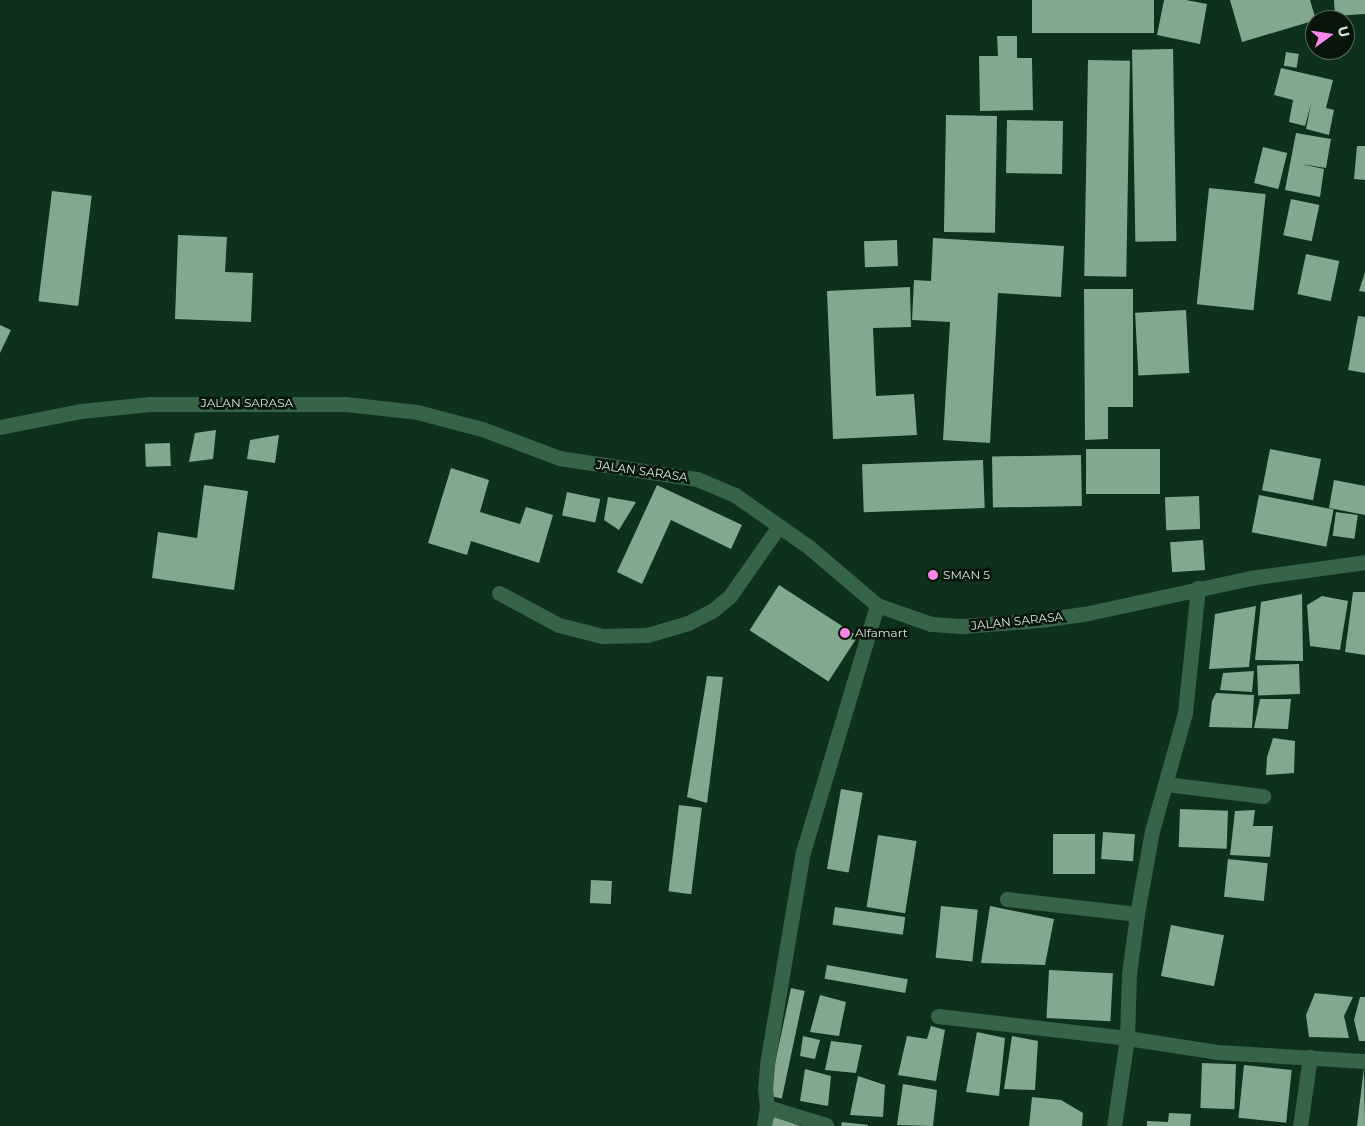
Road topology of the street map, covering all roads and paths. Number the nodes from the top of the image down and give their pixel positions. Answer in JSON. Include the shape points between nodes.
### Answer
{"nodes":[{"id":1,"x":0,"y":427,"type":"edge"},
{"id":2,"x":779,"y":526,"type":"junction"},
{"id":3,"x":1365,"y":562,"type":"edge"},
{"id":4,"x":1198,"y":588,"type":"junction"},
{"id":5,"x":499,"y":593,"type":"dead end"},
{"id":6,"x":878,"y":605,"type":"junction"},
{"id":7,"x":1166,"y":784,"type":"junction"},
{"id":8,"x":1263,"y":796,"type":"dead end"},
{"id":9,"x":1007,"y":899,"type":"dead end"},
{"id":10,"x":1137,"y":914,"type":"junction"},
{"id":11,"x":938,"y":1016,"type":"dead end"},
{"id":12,"x":1128,"y":1038,"type":"junction"},
{"id":13,"x":1310,"y":1057,"type":"junction"},
{"id":14,"x":1365,"y":1061,"type":"edge"},
{"id":15,"x":767,"y":1107,"type":"junction"},
{"id":16,"x":764,"y":1126,"type":"edge"},
{"id":17,"x":826,"y":1126,"type":"edge"},
{"id":18,"x":1114,"y":1126,"type":"edge"},
{"id":19,"x":1300,"y":1126,"type":"edge"}],
"edges":[{"from":1,"to":2,"type":"street","name":"JALAN SARASA","via":[[81,411],[150,404],[380,406],[482,429],[559,458],[697,479],[735,495]]},
{"from":2,"to":5,"type":"street","via":[[730,596],[712,611],[688,623],[647,635],[602,636],[559,625]]},
{"from":2,"to":6,"type":"street","name":"JALAN SARASA"},
{"from":3,"to":4,"type":"street","name":"JALAN SARASA"},
{"from":4,"to":6,"type":"street","name":"JALAN SARASA","via":[[1084,614],[963,626],[931,624]]},
{"from":4,"to":7,"type":"street","via":[[1185,713]]},
{"from":6,"to":15,"type":"street","via":[[803,852],[771,1038],[765,1089]]},
{"from":7,"to":8,"type":"street"},
{"from":7,"to":10,"type":"street","via":[[1152,831]]},
{"from":9,"to":10,"type":"street"},
{"from":10,"to":12,"type":"street","via":[[1129,974]]},
{"from":11,"to":12,"type":"street"},
{"from":12,"to":13,"type":"street","via":[[1217,1052]]},
{"from":12,"to":18,"type":"street"},
{"from":13,"to":14,"type":"street"},
{"from":13,"to":19,"type":"street"},
{"from":15,"to":16,"type":"street"},
{"from":15,"to":17,"type":"street"}]}
